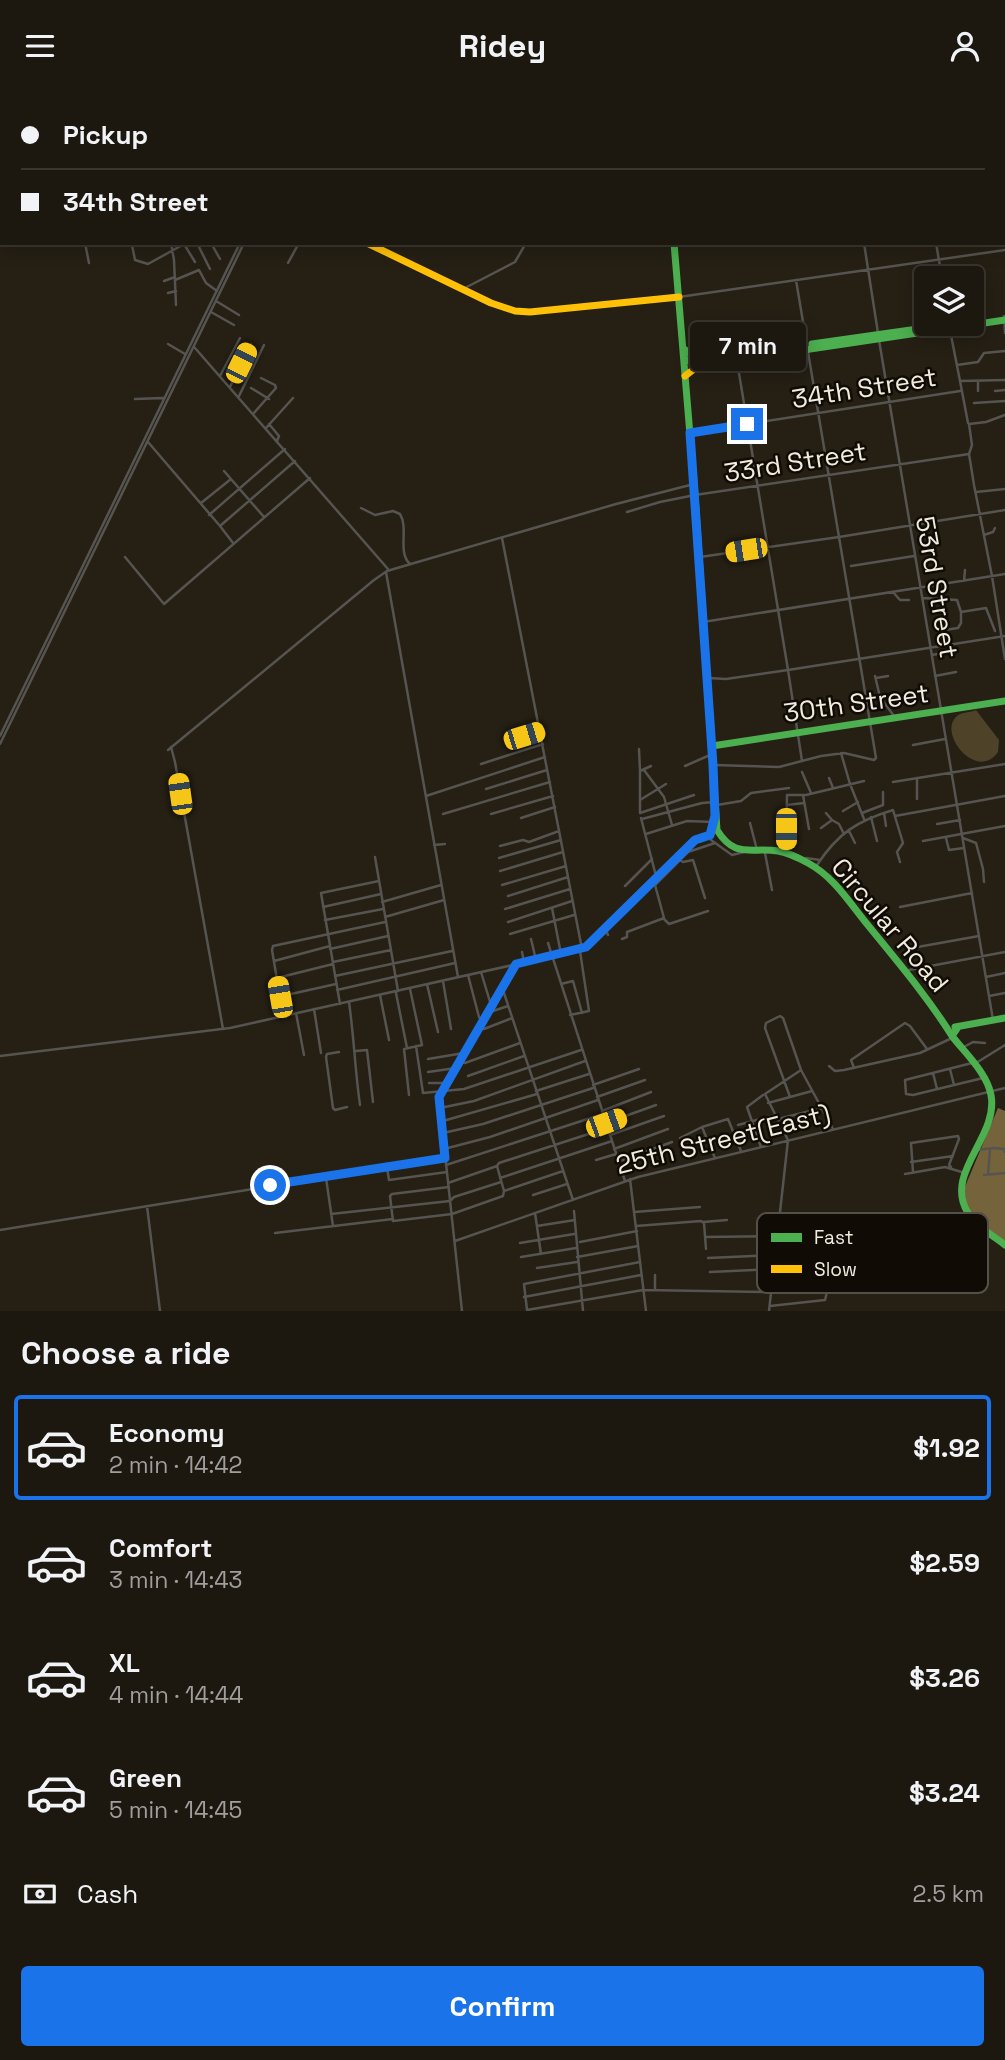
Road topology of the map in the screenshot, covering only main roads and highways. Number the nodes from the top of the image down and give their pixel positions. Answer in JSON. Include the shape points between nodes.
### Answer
{"nodes":[{"id":1,"x":371,"y":245,"type":"edge"},
{"id":2,"x":674,"y":245,"type":"edge"},
{"id":3,"x":679,"y":297,"type":"junction"},
{"id":4,"x":1005,"y":318,"type":"edge"},
{"id":5,"x":984,"y":320,"type":"edge"},
{"id":6,"x":984,"y":321,"type":"edge"},
{"id":7,"x":914,"y":331,"type":"edge"},
{"id":8,"x":808,"y":347,"type":"junction"},
{"id":9,"x":684,"y":349,"type":"junction"},
{"id":10,"x":724,"y":360,"type":"junction"},
{"id":11,"x":698,"y":364,"type":"junction"},
{"id":12,"x":685,"y":368,"type":"junction"},
{"id":13,"x":1005,"y":701,"type":"edge"},
{"id":14,"x":713,"y":750,"type":"junction"},
{"id":15,"x":1005,"y":1017,"type":"edge"},
{"id":16,"x":946,"y":1026,"type":"junction"},
{"id":17,"x":958,"y":1027,"type":"junction"},
{"id":18,"x":953,"y":1036,"type":"junction"},
{"id":19,"x":968,"y":1213,"type":"edge"},
{"id":20,"x":988,"y":1231,"type":"edge"},
{"id":21,"x":1004,"y":1242,"type":"edge"}],
"edges":[{"from":1,"to":3,"type":"main road","via":[[491,303],[521,312]]},
{"from":2,"to":3,"type":"main road"},
{"from":3,"to":9,"type":"main road"},
{"from":4,"to":5,"type":"main road"},
{"from":4,"to":6,"type":"main road"},
{"from":7,"to":8,"type":"main road"},
{"from":8,"to":10,"type":"main road"},
{"from":8,"to":10,"type":"main road"},
{"from":9,"to":11,"type":"main road"},
{"from":9,"to":12,"type":"main road"},
{"from":10,"to":11,"type":"main road"},
{"from":11,"to":12,"type":"main road"},
{"from":11,"to":12,"type":"main road"},
{"from":12,"to":14,"type":"main road"},
{"from":13,"to":14,"type":"main road","name":"30th Street"},
{"from":14,"to":16,"type":"main road","name":"Circular Road","via":[[714,819],[722,838],[744,852],[786,853],[815,867],[834,883]]},
{"from":15,"to":17,"type":"main road"},
{"from":16,"to":17,"type":"main road"},
{"from":16,"to":18,"type":"main road","name":"Circular Road"},
{"from":17,"to":18,"type":"main road"},
{"from":18,"to":19,"type":"main road","name":"Circular Road","via":[[991,1093],[992,1116],[960,1192]]},
{"from":20,"to":21,"type":"main road","name":"Circular Road"}]}
